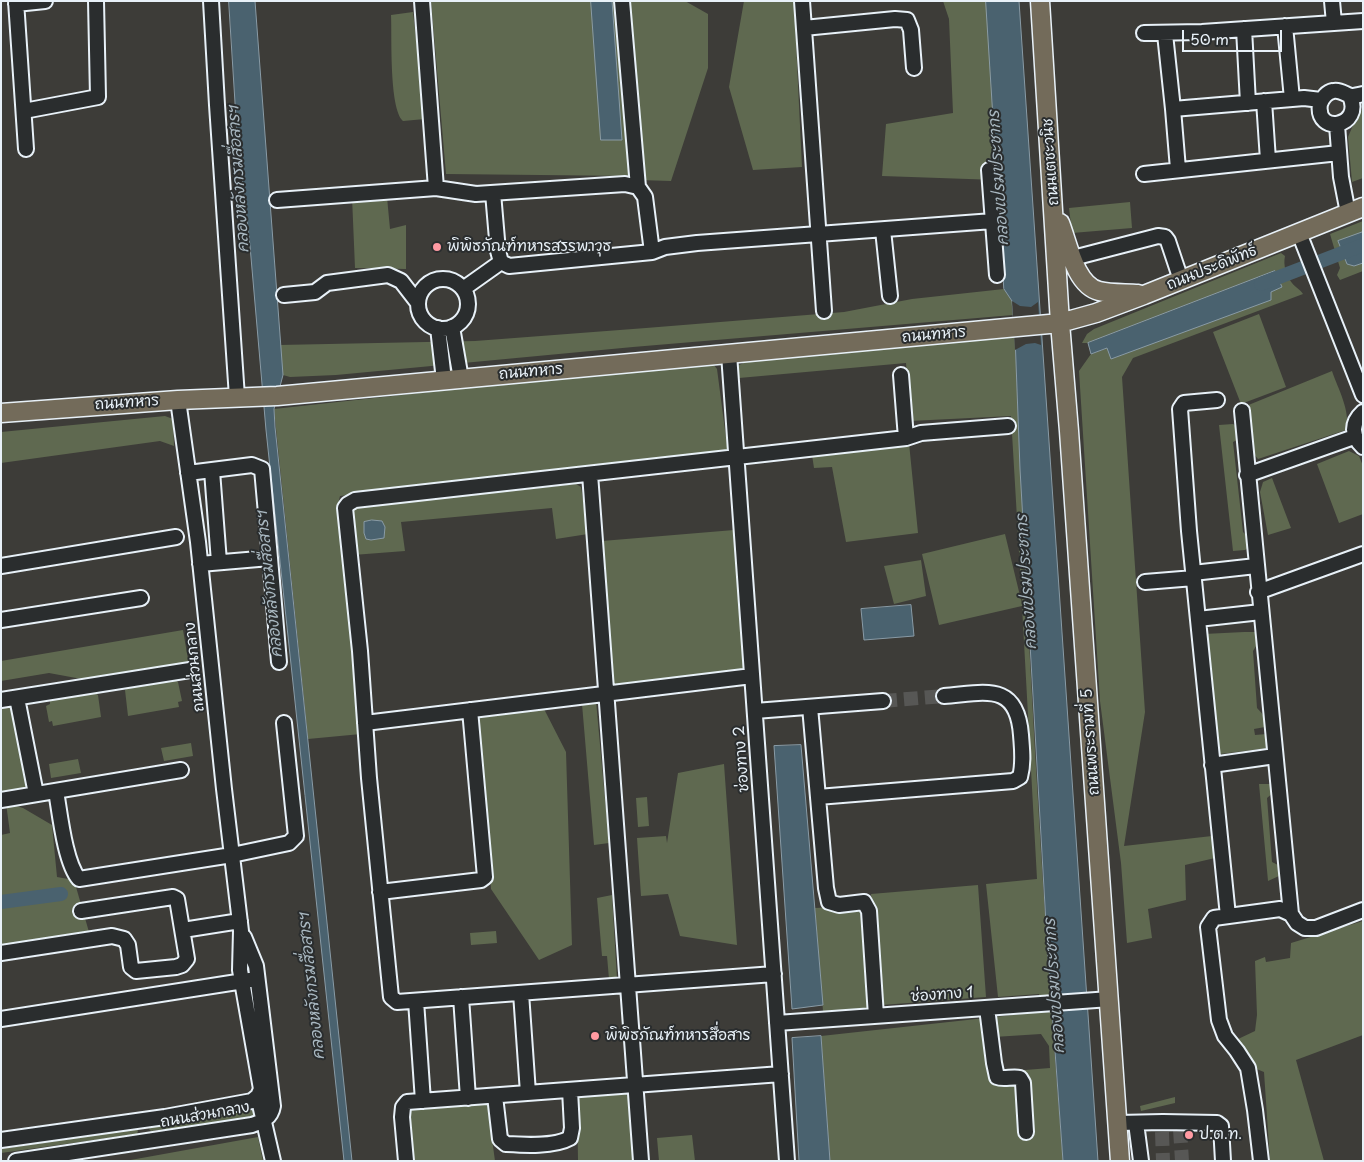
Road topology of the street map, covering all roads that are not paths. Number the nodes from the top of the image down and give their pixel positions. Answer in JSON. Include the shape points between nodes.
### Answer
{"nodes":[{"id":1,"x":45,"y":1,"type":"edge"},
{"id":2,"x":96,"y":1,"type":"edge"},
{"id":3,"x":211,"y":1,"type":"edge"},
{"id":4,"x":422,"y":1,"type":"edge"},
{"id":5,"x":622,"y":1,"type":"edge"},
{"id":6,"x":802,"y":1,"type":"edge"},
{"id":7,"x":1040,"y":1,"type":"edge"},
{"id":8,"x":1332,"y":1,"type":"edge"},
{"id":9,"x":16,"y":2,"type":"edge"},
{"id":10,"x":1363,"y":21,"type":"edge"},
{"id":11,"x":1334,"y":23,"type":"junction"},
{"id":12,"x":1285,"y":26,"type":"junction"},
{"id":13,"x":804,"y":28,"type":"junction"},
{"id":14,"x":1244,"y":29,"type":"junction"},
{"id":15,"x":1144,"y":33,"type":"dead end"},
{"id":16,"x":1165,"y":34,"type":"junction"},
{"id":17,"x":914,"y":68,"type":"dead end"},
{"id":18,"x":1356,"y":95,"type":"edge"},
{"id":19,"x":1292,"y":99,"type":"junction"},
{"id":20,"x":1321,"y":100,"type":"junction"},
{"id":21,"x":1264,"y":101,"type":"junction"},
{"id":22,"x":1248,"y":103,"type":"junction"},
{"id":23,"x":1174,"y":109,"type":"junction"},
{"id":24,"x":24,"y":111,"type":"junction"},
{"id":25,"x":1338,"y":125,"type":"junction"},
{"id":26,"x":26,"y":149,"type":"dead end"},
{"id":27,"x":1339,"y":153,"type":"junction"},
{"id":28,"x":1268,"y":160,"type":"junction"},
{"id":29,"x":989,"y":170,"type":"dead end"},
{"id":30,"x":1178,"y":170,"type":"junction"},
{"id":31,"x":1144,"y":174,"type":"dead end"},
{"id":32,"x":638,"y":187,"type":"junction"},
{"id":33,"x":436,"y":188,"type":"junction"},
{"id":34,"x":493,"y":193,"type":"junction"},
{"id":35,"x":277,"y":200,"type":"dead end"},
{"id":36,"x":1054,"y":208,"type":"junction"},
{"id":37,"x":1355,"y":210,"type":"edge"},
{"id":38,"x":993,"y":221,"type":"junction"},
{"id":39,"x":883,"y":230,"type":"junction"},
{"id":40,"x":819,"y":234,"type":"junction"},
{"id":41,"x":1302,"y":241,"type":"junction"},
{"id":42,"x":652,"y":252,"type":"junction"},
{"id":43,"x":1073,"y":258,"type":"junction"},
{"id":44,"x":501,"y":262,"type":"junction"},
{"id":45,"x":997,"y":275,"type":"dead end"},
{"id":46,"x":1181,"y":280,"type":"junction"},
{"id":47,"x":463,"y":289,"type":"junction"},
{"id":48,"x":284,"y":295,"type":"dead end"},
{"id":49,"x":1144,"y":295,"type":"junction"},
{"id":50,"x":890,"y":296,"type":"dead end"},
{"id":51,"x":418,"y":302,"type":"junction"},
{"id":52,"x":824,"y":311,"type":"dead end"},
{"id":53,"x":1060,"y":323,"type":"junction"},
{"id":54,"x":452,"y":327,"type":"junction"},
{"id":55,"x":438,"y":328,"type":"junction"},
{"id":56,"x":729,"y":354,"type":"junction"},
{"id":57,"x":901,"y":375,"type":"dead end"},
{"id":58,"x":452,"y":380,"type":"junction"},
{"id":59,"x":1363,"y":395,"type":"edge"},
{"id":60,"x":244,"y":397,"type":"junction"},
{"id":61,"x":178,"y":400,"type":"junction"},
{"id":62,"x":1218,"y":400,"type":"dead end"},
{"id":63,"x":1242,"y":411,"type":"dead end"},
{"id":64,"x":1363,"y":412,"type":"edge"},
{"id":65,"x":1,"y":413,"type":"edge"},
{"id":66,"x":1008,"y":426,"type":"dead end"},
{"id":67,"x":906,"y":438,"type":"junction"},
{"id":68,"x":1359,"y":442,"type":"edge"},
{"id":69,"x":736,"y":458,"type":"junction"},
{"id":70,"x":212,"y":470,"type":"junction"},
{"id":71,"x":188,"y":473,"type":"junction"},
{"id":72,"x":590,"y":474,"type":"junction"},
{"id":73,"x":1247,"y":475,"type":"junction"},
{"id":74,"x":176,"y":537,"type":"dead end"},
{"id":75,"x":1363,"y":554,"type":"edge"},
{"id":76,"x":270,"y":558,"type":"junction"},
{"id":77,"x":219,"y":562,"type":"junction"},
{"id":78,"x":200,"y":564,"type":"junction"},
{"id":79,"x":1,"y":566,"type":"edge"},
{"id":80,"x":1256,"y":566,"type":"junction"},
{"id":81,"x":1193,"y":575,"type":"junction"},
{"id":82,"x":1145,"y":582,"type":"dead end"},
{"id":83,"x":1258,"y":592,"type":"junction"},
{"id":84,"x":141,"y":598,"type":"dead end"},
{"id":85,"x":1260,"y":612,"type":"junction"},
{"id":86,"x":1198,"y":619,"type":"junction"},
{"id":87,"x":1,"y":620,"type":"edge"},
{"id":88,"x":279,"y":662,"type":"dead end"},
{"id":89,"x":190,"y":670,"type":"dead end"},
{"id":90,"x":752,"y":676,"type":"junction"},
{"id":91,"x":607,"y":694,"type":"junction"},
{"id":92,"x":944,"y":696,"type":"tunnel mouth"},
{"id":93,"x":17,"y":698,"type":"junction"},
{"id":94,"x":1,"y":700,"type":"edge"},
{"id":95,"x":883,"y":701,"type":"tunnel mouth"},
{"id":96,"x":810,"y":707,"type":"junction"},
{"id":97,"x":470,"y":710,"type":"junction"},
{"id":98,"x":755,"y":711,"type":"junction"},
{"id":99,"x":284,"y":723,"type":"dead end"},
{"id":100,"x":365,"y":723,"type":"junction"},
{"id":101,"x":1275,"y":756,"type":"junction"},
{"id":102,"x":1212,"y":765,"type":"junction"},
{"id":103,"x":182,"y":770,"type":"dead end"},
{"id":104,"x":56,"y":791,"type":"junction"},
{"id":105,"x":36,"y":794,"type":"junction"},
{"id":106,"x":818,"y":797,"type":"junction"},
{"id":107,"x":1,"y":800,"type":"edge"},
{"id":108,"x":232,"y":855,"type":"junction"},
{"id":109,"x":380,"y":892,"type":"junction"},
{"id":110,"x":1363,"y":910,"type":"edge"},
{"id":111,"x":81,"y":911,"type":"dead end"},
{"id":112,"x":1291,"y":914,"type":"junction"},
{"id":113,"x":1228,"y":916,"type":"junction"},
{"id":114,"x":241,"y":926,"type":"junction"},
{"id":115,"x":183,"y":930,"type":"junction"},
{"id":116,"x":1,"y":953,"type":"edge"},
{"id":117,"x":774,"y":974,"type":"junction"},
{"id":118,"x":258,"y":979,"type":"junction"},
{"id":119,"x":242,"y":982,"type":"junction"},
{"id":120,"x":628,"y":984,"type":"junction"},
{"id":121,"x":521,"y":993,"type":"junction"},
{"id":122,"x":461,"y":997,"type":"junction"},
{"id":123,"x":1110,"y":999,"type":"junction"},
{"id":124,"x":416,"y":1001,"type":"junction"},
{"id":125,"x":987,"y":1008,"type":"junction"},
{"id":126,"x":876,"y":1016,"type":"junction"},
{"id":127,"x":1,"y":1019,"type":"edge"},
{"id":128,"x":778,"y":1024,"type":"junction"},
{"id":129,"x":781,"y":1074,"type":"junction"},
{"id":130,"x":636,"y":1085,"type":"junction"},
{"id":131,"x":570,"y":1090,"type":"junction"},
{"id":132,"x":528,"y":1093,"type":"junction"},
{"id":133,"x":258,"y":1096,"type":"junction"},
{"id":134,"x":494,"y":1096,"type":"junction"},
{"id":135,"x":468,"y":1098,"type":"junction"},
{"id":136,"x":423,"y":1101,"type":"junction"},
{"id":137,"x":264,"y":1120,"type":"junction"},
{"id":138,"x":142,"y":1121,"type":"junction"},
{"id":139,"x":1136,"y":1123,"type":"junction"},
{"id":140,"x":1118,"y":1124,"type":"junction"},
{"id":141,"x":1026,"y":1132,"type":"dead end"},
{"id":142,"x":1,"y":1140,"type":"edge"},
{"id":143,"x":145,"y":1141,"type":"junction"},
{"id":144,"x":16,"y":1161,"type":"edge"},
{"id":145,"x":273,"y":1161,"type":"edge"},
{"id":146,"x":406,"y":1161,"type":"edge"},
{"id":147,"x":641,"y":1161,"type":"edge"},
{"id":148,"x":788,"y":1161,"type":"edge"},
{"id":149,"x":1120,"y":1161,"type":"edge"},
{"id":150,"x":1141,"y":1161,"type":"edge"},
{"id":151,"x":1223,"y":1161,"type":"edge"},
{"id":152,"x":1261,"y":1161,"type":"edge"}],
"edges":[{"from":1,"to":9,"type":"street"},
{"from":2,"to":24,"type":"street","via":[[98,97]]},
{"from":3,"to":60,"type":"street","via":[[217,115]]},
{"from":4,"to":33,"type":"street"},
{"from":5,"to":32,"type":"street"},
{"from":6,"to":13,"type":"street"},
{"from":7,"to":36,"type":"main road","name":"ถนนเตชะวนิช"},
{"from":8,"to":11,"type":"street"},
{"from":9,"to":24,"type":"street"},
{"from":10,"to":11,"type":"street"},
{"from":11,"to":12,"type":"street"},
{"from":12,"to":14,"type":"street"},
{"from":12,"to":19,"type":"street"},
{"from":13,"to":17,"type":"street","via":[[907,20],[911,30]]},
{"from":13,"to":40,"type":"street"},
{"from":14,"to":16,"type":"street"},
{"from":14,"to":22,"type":"street"},
{"from":15,"to":16,"type":"street"},
{"from":16,"to":23,"type":"street"},
{"from":18,"to":20,"type":"street","via":[[1335,90]]},
{"from":18,"to":25,"type":"street","via":[[1352,116]]},
{"from":19,"to":20,"type":"street"},
{"from":19,"to":21,"type":"street"},
{"from":20,"to":25,"type":"street","via":[[1322,117]]},
{"from":21,"to":22,"type":"street"},
{"from":21,"to":28,"type":"street"},
{"from":22,"to":23,"type":"street"},
{"from":23,"to":30,"type":"street"},
{"from":24,"to":26,"type":"street"},
{"from":25,"to":27,"type":"street"},
{"from":27,"to":28,"type":"street"},
{"from":27,"to":37,"type":"street","via":[[1341,177]]},
{"from":28,"to":30,"type":"street"},
{"from":29,"to":38,"type":"street"},
{"from":30,"to":31,"type":"street"},
{"from":32,"to":34,"type":"street","via":[[625,184]]},
{"from":32,"to":42,"type":"street","via":[[646,197]]},
{"from":33,"to":34,"type":"street"},
{"from":33,"to":35,"type":"street"},
{"from":34,"to":44,"type":"street"},
{"from":36,"to":43,"type":"main road"},
{"from":36,"to":53,"type":"main road","name":"ถนนเตชะวนิช"},
{"from":37,"to":41,"type":"main road","name":"ถนนประดิพัทธ์"},
{"from":38,"to":39,"type":"street"},
{"from":38,"to":45,"type":"street"},
{"from":39,"to":40,"type":"street"},
{"from":39,"to":50,"type":"street"},
{"from":40,"to":42,"type":"street","via":[[665,247]]},
{"from":40,"to":52,"type":"street"},
{"from":41,"to":46,"type":"main road","name":"ถนนประดิพัทธ์"},
{"from":41,"to":59,"type":"street"},
{"from":42,"to":44,"type":"street","via":[[509,266]]},
{"from":43,"to":46,"type":"street","via":[[1158,236],[1165,237]]},
{"from":43,"to":49,"type":"main road","via":[[1084,283],[1098,290]]},
{"from":44,"to":47,"type":"street"},
{"from":46,"to":49,"type":"main road","name":"ถนนประดิพัทธ์"},
{"from":47,"to":51,"type":"street","via":[[455,281],[439,279],[424,287]]},
{"from":47,"to":54,"type":"street","via":[[468,309],[462,320]]},
{"from":48,"to":51,"type":"street","via":[[315,292],[327,283],[388,275],[401,281]]},
{"from":49,"to":53,"type":"main road","name":"ถนนประดิพัทธ์","via":[[1095,314]]},
{"from":51,"to":55,"type":"street","via":[[422,319]]},
{"from":53,"to":56,"type":"main road","name":"ถนนทหาร"},
{"from":53,"to":123,"type":"main road","name":"ถนนพระรามที่ 5"},
{"from":54,"to":55,"type":"street"},
{"from":54,"to":58,"type":"street"},
{"from":55,"to":58,"type":"street"},
{"from":56,"to":58,"type":"main road","name":"ถนนทหาร"},
{"from":56,"to":69,"type":"street","name":"ช่องทาง 2"},
{"from":57,"to":67,"type":"street"},
{"from":58,"to":60,"type":"main road","name":"ถนนทหาร"},
{"from":60,"to":61,"type":"main road","name":"ถนนทหาร"},
{"from":61,"to":65,"type":"main road","name":"ถนนทหาร"},
{"from":61,"to":71,"type":"street","name":"ถนนส่วนกลาง"},
{"from":62,"to":81,"type":"street","via":[[1184,403],[1180,409]]},
{"from":63,"to":73,"type":"street"},
{"from":64,"to":68,"type":"street","via":[[1354,423]]},
{"from":66,"to":67,"type":"street","via":[[921,433]]},
{"from":67,"to":69,"type":"street"},
{"from":68,"to":73,"type":"street"},
{"from":69,"to":72,"type":"street"},
{"from":69,"to":90,"type":"street","name":"ช่องทาง 2"},
{"from":70,"to":71,"type":"street"},
{"from":70,"to":76,"type":"street","via":[[252,465],[262,469]]},
{"from":70,"to":77,"type":"street"},
{"from":71,"to":78,"type":"street","name":"ถนนส่วนกลาง"},
{"from":72,"to":91,"type":"street"},
{"from":72,"to":100,"type":"street","via":[[355,500],[348,504],[345,508]]},
{"from":73,"to":80,"type":"street"},
{"from":74,"to":79,"type":"street"},
{"from":75,"to":83,"type":"street"},
{"from":76,"to":77,"type":"street"},
{"from":76,"to":88,"type":"street"},
{"from":77,"to":78,"type":"street"},
{"from":78,"to":108,"type":"street","name":"ถนนส่วนกลาง"},
{"from":80,"to":81,"type":"street"},
{"from":80,"to":83,"type":"street"},
{"from":81,"to":82,"type":"street"},
{"from":81,"to":86,"type":"street"},
{"from":83,"to":85,"type":"street"},
{"from":84,"to":87,"type":"street"},
{"from":85,"to":86,"type":"street"},
{"from":85,"to":101,"type":"street"},
{"from":86,"to":102,"type":"street"},
{"from":89,"to":93,"type":"street"},
{"from":90,"to":91,"type":"street"},
{"from":90,"to":98,"type":"street","name":"ช่องทาง 2"},
{"from":91,"to":97,"type":"street"},
{"from":91,"to":120,"type":"street"},
{"from":92,"to":106,"type":"street","via":[[992,692],[1008,697],[1020,727],[1023,767],[1020,777],[1013,781]]},
{"from":93,"to":94,"type":"street"},
{"from":93,"to":105,"type":"street"},
{"from":95,"to":96,"type":"street"},
{"from":96,"to":98,"type":"street"},
{"from":96,"to":106,"type":"street"},
{"from":97,"to":100,"type":"street"},
{"from":97,"to":109,"type":"street","via":[[485,877]]},
{"from":98,"to":117,"type":"street","name":"ช่องทาง 2"},
{"from":99,"to":108,"type":"street","via":[[296,836],[290,843]]},
{"from":100,"to":109,"type":"street"},
{"from":101,"to":102,"type":"street"},
{"from":101,"to":112,"type":"street"},
{"from":102,"to":113,"type":"street"},
{"from":103,"to":104,"type":"street"},
{"from":104,"to":105,"type":"street"},
{"from":104,"to":108,"type":"street","via":[[65,840],[74,873],[79,879]]},
{"from":105,"to":107,"type":"street"},
{"from":106,"to":126,"type":"street","via":[[829,902],[839,905],[864,902],[869,911]]},
{"from":108,"to":114,"type":"street","name":"ถนนส่วนกลาง"},
{"from":109,"to":124,"type":"street","via":[[391,997],[397,1002]]},
{"from":110,"to":112,"type":"street","via":[[1316,928],[1305,928]]},
{"from":111,"to":115,"type":"street","via":[[173,897],[177,899]]},
{"from":112,"to":113,"type":"street","via":[[1280,909]]},
{"from":113,"to":152,"type":"street","via":[[1214,918],[1208,927],[1219,1020],[1225,1036],[1248,1068]]},
{"from":114,"to":115,"type":"street"},
{"from":114,"to":118,"type":"street","name":"ถนนส่วนกลาง"},
{"from":114,"to":119,"type":"street","name":"ถนนส่วนกลาง"},
{"from":115,"to":116,"type":"street","via":[[187,959],[176,967],[136,971],[131,968],[124,939],[112,936]]},
{"from":117,"to":120,"type":"street"},
{"from":117,"to":128,"type":"street","name":"ช่องทาง 2"},
{"from":118,"to":119,"type":"street"},
{"from":118,"to":137,"type":"street","name":"ถนนส่วนกลาง","via":[[273,1106],[272,1114]]},
{"from":119,"to":127,"type":"street"},
{"from":119,"to":133,"type":"street","name":"ถนนส่วนกลาง","via":[[261,1089]]},
{"from":120,"to":121,"type":"street"},
{"from":120,"to":130,"type":"street"},
{"from":121,"to":122,"type":"street"},
{"from":121,"to":132,"type":"street"},
{"from":122,"to":124,"type":"street"},
{"from":122,"to":135,"type":"street"},
{"from":123,"to":125,"type":"street","name":"ช่องทาง 1"},
{"from":123,"to":140,"type":"main road","name":"ถนนพระรามที่ 5"},
{"from":124,"to":136,"type":"street"},
{"from":125,"to":126,"type":"street","name":"ช่องทาง 1"},
{"from":125,"to":141,"type":"street","via":[[997,1076],[1002,1079],[1020,1078],[1023,1084]]},
{"from":126,"to":128,"type":"street","name":"ช่องทาง 1"},
{"from":128,"to":129,"type":"street","name":"ช่องทาง 2"},
{"from":129,"to":130,"type":"street"},
{"from":129,"to":148,"type":"street","name":"ช่องทาง 2"},
{"from":130,"to":131,"type":"street"},
{"from":130,"to":147,"type":"street"},
{"from":131,"to":132,"type":"street"},
{"from":131,"to":134,"type":"street","via":[[570,1138],[528,1145],[506,1144],[500,1139]]},
{"from":132,"to":134,"type":"street"},
{"from":133,"to":137,"type":"street"},
{"from":133,"to":138,"type":"street","name":"ถนนส่วนกลาง","via":[[252,1102]]},
{"from":134,"to":135,"type":"street"},
{"from":135,"to":136,"type":"street"},
{"from":136,"to":146,"type":"street","via":[[408,1102],[403,1107]]},
{"from":137,"to":143,"type":"street","name":"ถนนส่วนกลาง","via":[[252,1126]]},
{"from":137,"to":145,"type":"street"},
{"from":138,"to":142,"type":"street","name":"ถนนส่วนกลาง"},
{"from":138,"to":143,"type":"street"},
{"from":139,"to":140,"type":"street"},
{"from":139,"to":150,"type":"street"},
{"from":139,"to":151,"type":"street","via":[[1162,1127],[1217,1123],[1221,1126]]},
{"from":140,"to":149,"type":"main road","name":"ถนนพระรามที่ 5"},
{"from":143,"to":144,"type":"street","name":"ถนนส่วนกลาง"}]}
